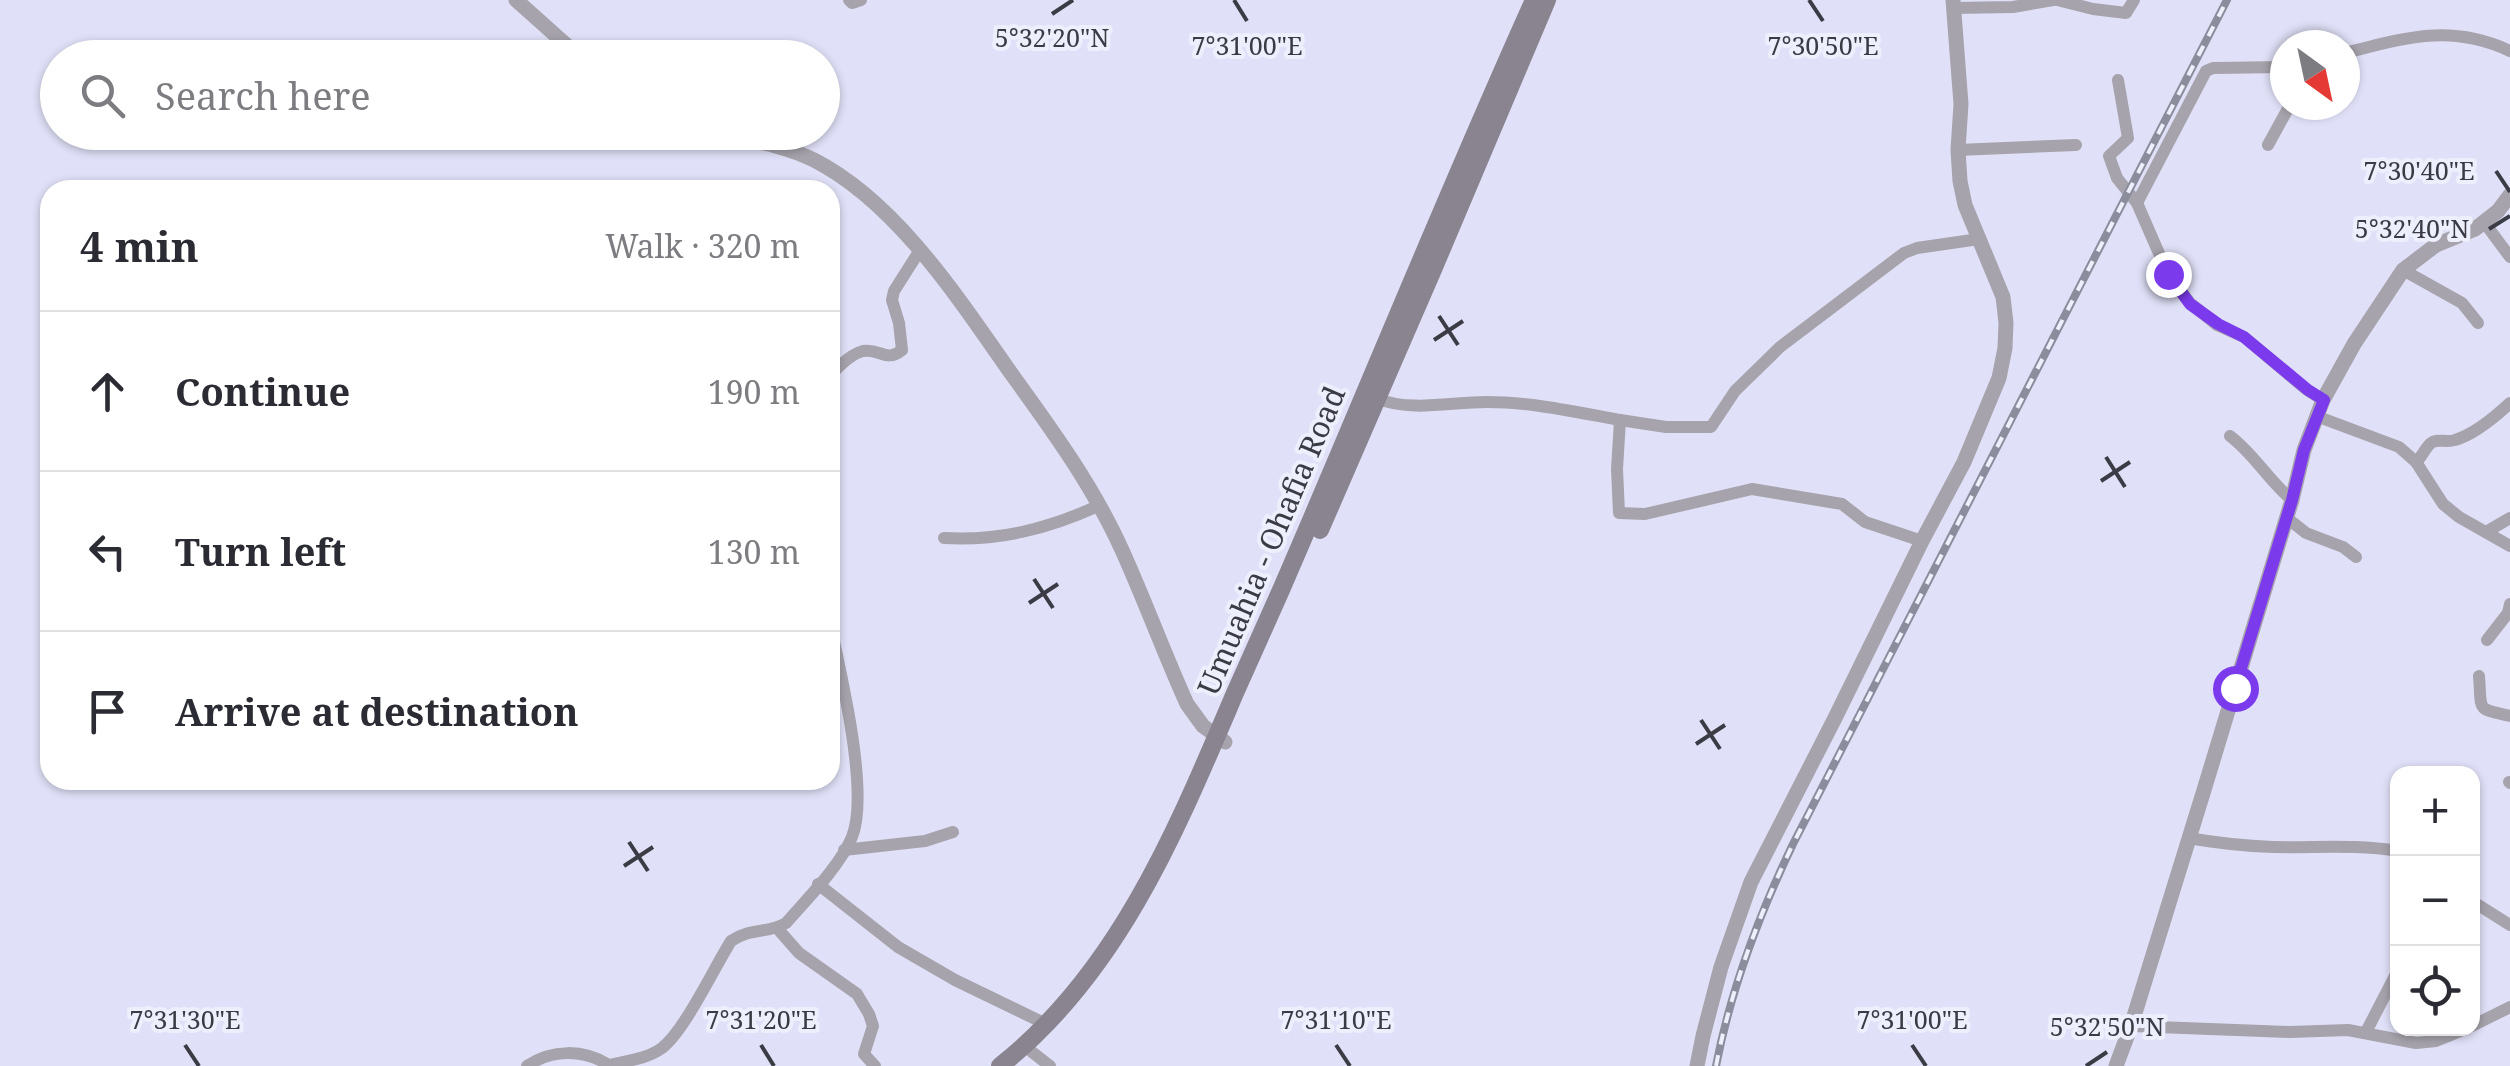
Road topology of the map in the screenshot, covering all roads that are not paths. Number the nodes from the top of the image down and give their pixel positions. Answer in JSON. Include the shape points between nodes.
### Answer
{"nodes":[{"id":1,"x":849,"y":0,"type":"edge"},
{"id":2,"x":861,"y":0,"type":"edge"},
{"id":3,"x":1534,"y":0,"type":"edge"},
{"id":4,"x":1547,"y":0,"type":"edge"},
{"id":5,"x":2055,"y":0,"type":"edge"},
{"id":6,"x":2134,"y":0,"type":"edge"},
{"id":7,"x":519,"y":1,"type":"edge"},
{"id":8,"x":1953,"y":4,"type":"edge"},
{"id":9,"x":561,"y":40,"type":"edge"},
{"id":10,"x":2360,"y":49,"type":"edge"},
{"id":11,"x":2510,"y":51,"type":"edge"},
{"id":12,"x":2270,"y":68,"type":"edge"},
{"id":13,"x":2118,"y":80,"type":"dead end"},
{"id":14,"x":2282,"y":120,"type":"edge"},
{"id":15,"x":2076,"y":145,"type":"dead end"},
{"id":16,"x":2268,"y":145,"type":"dead end"},
{"id":17,"x":792,"y":150,"type":"edge"},
{"id":18,"x":1958,"y":150,"type":"junction"},
{"id":19,"x":2510,"y":195,"type":"edge"},
{"id":20,"x":2136,"y":203,"type":"junction"},
{"id":21,"x":2484,"y":222,"type":"junction"},
{"id":22,"x":1979,"y":239,"type":"junction"},
{"id":23,"x":920,"y":250,"type":"junction"},
{"id":24,"x":2510,"y":257,"type":"edge"},
{"id":25,"x":2403,"y":270,"type":"junction"},
{"id":26,"x":2478,"y":323,"type":"dead end"},
{"id":27,"x":840,"y":365,"type":"edge"},
{"id":28,"x":1378,"y":399,"type":"junction"},
{"id":29,"x":2324,"y":400,"type":"junction"},
{"id":30,"x":2510,"y":402,"type":"edge"},
{"id":31,"x":2316,"y":416,"type":"junction"},
{"id":32,"x":1620,"y":420,"type":"junction"},
{"id":33,"x":2230,"y":436,"type":"dead end"},
{"id":34,"x":2416,"y":462,"type":"junction"},
{"id":35,"x":2292,"y":500,"type":"junction"},
{"id":36,"x":1098,"y":506,"type":"junction"},
{"id":37,"x":2287,"y":518,"type":"junction"},
{"id":38,"x":2510,"y":518,"type":"edge"},
{"id":39,"x":2486,"y":532,"type":"junction"},
{"id":40,"x":944,"y":538,"type":"dead end"},
{"id":41,"x":1922,"y":541,"type":"junction"},
{"id":42,"x":2510,"y":546,"type":"edge"},
{"id":43,"x":2356,"y":557,"type":"dead end"},
{"id":44,"x":2510,"y":604,"type":"edge"},
{"id":45,"x":2488,"y":640,"type":"dead end"},
{"id":46,"x":840,"y":668,"type":"edge"},
{"id":47,"x":2480,"y":676,"type":"dead end"},
{"id":48,"x":2510,"y":716,"type":"edge"},
{"id":49,"x":1222,"y":740,"type":"junction"},
{"id":50,"x":953,"y":832,"type":"dead end"},
{"id":51,"x":2188,"y":838,"type":"junction"},
{"id":52,"x":844,"y":850,"type":"junction"},
{"id":53,"x":2390,"y":850,"type":"edge"},
{"id":54,"x":818,"y":884,"type":"junction"},
{"id":55,"x":2480,"y":906,"type":"edge"},
{"id":56,"x":2510,"y":926,"type":"edge"},
{"id":57,"x":777,"y":928,"type":"junction"},
{"id":58,"x":2390,"y":986,"type":"edge"},
{"id":59,"x":2510,"y":1007,"type":"edge"},
{"id":60,"x":2480,"y":1023,"type":"edge"},
{"id":61,"x":1046,"y":1024,"type":"junction"},
{"id":62,"x":2130,"y":1026,"type":"junction"},
{"id":63,"x":2366,"y":1032,"type":"junction"},
{"id":64,"x":2447,"y":1036,"type":"edge"},
{"id":65,"x":1032,"y":1052,"type":"junction"},
{"id":66,"x":609,"y":1065,"type":"edge"},
{"id":67,"x":526,"y":1066,"type":"edge"},
{"id":68,"x":875,"y":1066,"type":"edge"},
{"id":69,"x":1000,"y":1066,"type":"edge"},
{"id":70,"x":1017,"y":1066,"type":"edge"},
{"id":71,"x":1050,"y":1066,"type":"edge"},
{"id":72,"x":1697,"y":1066,"type":"edge"},
{"id":73,"x":2116,"y":1066,"type":"edge"}],
"edges":[{"from":1,"to":2,"type":"street"},
{"from":3,"to":49,"type":"main road","name":"Umuahia - Ohafia Road"},
{"from":4,"to":28,"type":"main road","name":"Umuahia - Ohafia Road"},
{"from":5,"to":6,"type":"street","via":[[2126,13]]},
{"from":5,"to":8,"type":"street","via":[[2013,7]]},
{"from":7,"to":9,"type":"street"},
{"from":8,"to":18,"type":"street","via":[[1962,104]]},
{"from":10,"to":11,"type":"street","via":[[2433,34]]},
{"from":12,"to":20,"type":"street","via":[[2206,71]]},
{"from":13,"to":20,"type":"street","via":[[2128,138],[2108,156]]},
{"from":14,"to":16,"type":"street"},
{"from":15,"to":18,"type":"street"},
{"from":17,"to":23,"type":"street","via":[[852,184]]},
{"from":18,"to":22,"type":"street","via":[[1960,182]]},
{"from":19,"to":21,"type":"street"},
{"from":20,"to":29,"type":"street","via":[[2168,274],[2190,304]]},
{"from":21,"to":24,"type":"street"},
{"from":21,"to":25,"type":"street"},
{"from":22,"to":32,"type":"street","via":[[1904,252],[1780,347],[1711,428]]},
{"from":22,"to":41,"type":"street","via":[[2003,297],[1999,378]]},
{"from":23,"to":27,"type":"street","via":[[892,300],[902,350],[888,356],[868,350]]},
{"from":23,"to":36,"type":"street"},
{"from":25,"to":26,"type":"street","via":[[2462,303]]},
{"from":25,"to":29,"type":"street"},
{"from":28,"to":32,"type":"street","via":[[1398,406],[1488,402],[1558,408]]},
{"from":28,"to":49,"type":"main road","name":"Umuahia - Ohafia Road"},
{"from":29,"to":31,"type":"street"},
{"from":30,"to":34,"type":"street","via":[[2454,441],[2430,444]]},
{"from":31,"to":34,"type":"street","via":[[2399,447]]},
{"from":31,"to":35,"type":"street"},
{"from":32,"to":41,"type":"street","via":[[1619,513],[1645,514],[1752,489],[1842,504],[1865,522]]},
{"from":33,"to":35,"type":"street"},
{"from":34,"to":39,"type":"street","via":[[2442,504]]},
{"from":35,"to":37,"type":"street"},
{"from":36,"to":40,"type":"street","via":[[1040,529]]},
{"from":36,"to":49,"type":"street","via":[[1187,704]]},
{"from":37,"to":43,"type":"street"},
{"from":37,"to":51,"type":"street"},
{"from":38,"to":39,"type":"street"},
{"from":39,"to":42,"type":"street"},
{"from":41,"to":72,"type":"street","via":[[1750,882]]},
{"from":44,"to":45,"type":"street"},
{"from":46,"to":52,"type":"street","via":[[858,798]]},
{"from":47,"to":48,"type":"street","via":[[2484,710]]},
{"from":49,"to":61,"type":"main road","name":"Umuahia - Ohafia Road","via":[[1140,898]]},
{"from":49,"to":65,"type":"main road","name":"Umuahia - Ohafia Road","via":[[1154,897],[1098,977]]},
{"from":50,"to":52,"type":"street"},
{"from":51,"to":53,"type":"street"},
{"from":51,"to":62,"type":"street"},
{"from":52,"to":54,"type":"street"},
{"from":54,"to":57,"type":"street"},
{"from":54,"to":61,"type":"street","via":[[898,947]]},
{"from":55,"to":56,"type":"street"},
{"from":57,"to":66,"type":"street","via":[[731,940],[661,1049]]},
{"from":57,"to":68,"type":"street","via":[[799,953],[857,994],[872,1026],[864,1054]]},
{"from":58,"to":63,"type":"street"},
{"from":59,"to":60,"type":"street"},
{"from":61,"to":69,"type":"main road","name":"Umuahia - Ohafia Road"},
{"from":62,"to":63,"type":"street"},
{"from":62,"to":73,"type":"street"},
{"from":63,"to":64,"type":"street","via":[[2416,1042]]},
{"from":65,"to":70,"type":"main road","name":"Umuahia - Ohafia Road"},
{"from":65,"to":71,"type":"street"},
{"from":66,"to":67,"type":"street","via":[[579,1053]]}]}
